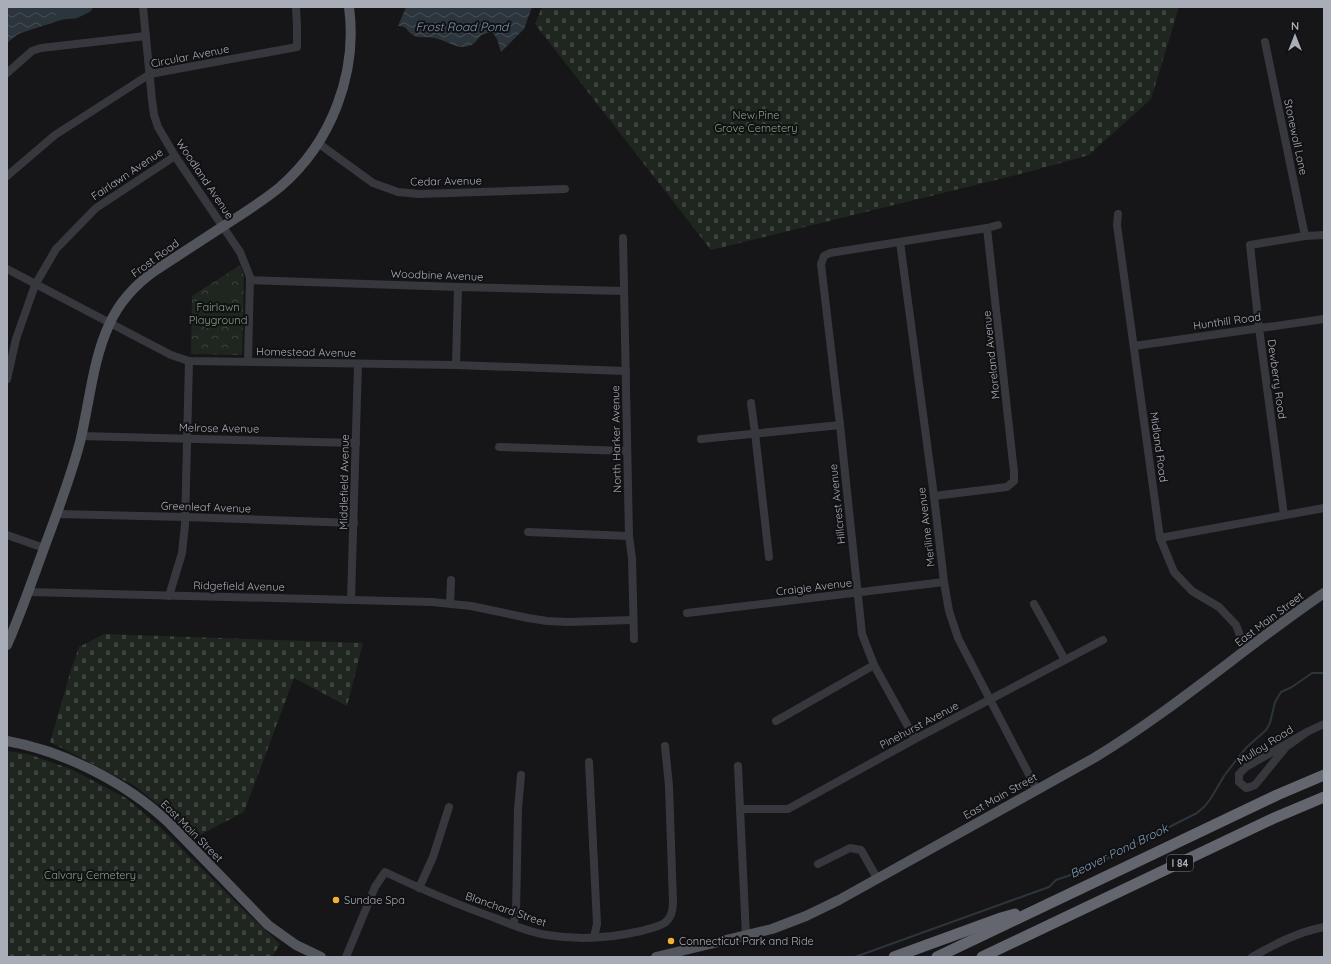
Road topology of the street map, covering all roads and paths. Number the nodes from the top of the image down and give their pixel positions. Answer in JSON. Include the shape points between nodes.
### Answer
{"nodes":[{"id":1,"x":143,"y":7,"type":"edge"},
{"id":2,"x":296,"y":7,"type":"edge"},
{"id":3,"x":349,"y":7,"type":"edge"},
{"id":4,"x":146,"y":36,"type":"junction"},
{"id":5,"x":1265,"y":42,"type":"dead end"},
{"id":6,"x":7,"y":73,"type":"edge"},
{"id":7,"x":150,"y":74,"type":"junction"},
{"id":8,"x":318,"y":143,"type":"junction"},
{"id":9,"x":175,"y":156,"type":"junction"},
{"id":10,"x":7,"y":176,"type":"edge"},
{"id":11,"x":565,"y":189,"type":"dead end"},
{"id":12,"x":1118,"y":214,"type":"dead end"},
{"id":13,"x":998,"y":225,"type":"dead end"},
{"id":14,"x":223,"y":226,"type":"junction"},
{"id":15,"x":987,"y":228,"type":"junction"},
{"id":16,"x":1324,"y":235,"type":"edge"},
{"id":17,"x":1305,"y":236,"type":"junction"},
{"id":18,"x":623,"y":238,"type":"dead end"},
{"id":19,"x":900,"y":242,"type":"junction"},
{"id":20,"x":7,"y":269,"type":"edge"},
{"id":21,"x":250,"y":280,"type":"junction"},
{"id":22,"x":35,"y":285,"type":"junction"},
{"id":23,"x":458,"y":287,"type":"junction"},
{"id":24,"x":624,"y":291,"type":"junction"},
{"id":25,"x":1324,"y":319,"type":"edge"},
{"id":26,"x":110,"y":323,"type":"junction"},
{"id":27,"x":1259,"y":328,"type":"junction"},
{"id":28,"x":1134,"y":346,"type":"junction"},
{"id":29,"x":189,"y":361,"type":"junction"},
{"id":30,"x":248,"y":361,"type":"junction"},
{"id":31,"x":358,"y":364,"type":"junction"},
{"id":32,"x":456,"y":365,"type":"junction"},
{"id":33,"x":626,"y":371,"type":"junction"},
{"id":34,"x":7,"y":380,"type":"edge"},
{"id":35,"x":751,"y":403,"type":"dead end"},
{"id":36,"x":840,"y":425,"type":"junction"},
{"id":37,"x":755,"y":433,"type":"junction"},
{"id":38,"x":81,"y":436,"type":"junction"},
{"id":39,"x":188,"y":438,"type":"junction"},
{"id":40,"x":701,"y":439,"type":"dead end"},
{"id":41,"x":356,"y":443,"type":"junction"},
{"id":42,"x":499,"y":447,"type":"dead end"},
{"id":43,"x":627,"y":451,"type":"junction"},
{"id":44,"x":934,"y":496,"type":"junction"},
{"id":45,"x":1324,"y":508,"type":"edge"},
{"id":46,"x":57,"y":514,"type":"junction"},
{"id":47,"x":1284,"y":515,"type":"junction"},
{"id":48,"x":185,"y":517,"type":"junction"},
{"id":49,"x":354,"y":523,"type":"junction"},
{"id":50,"x":528,"y":532,"type":"dead end"},
{"id":51,"x":7,"y":535,"type":"edge"},
{"id":52,"x":628,"y":536,"type":"junction"},
{"id":53,"x":1160,"y":538,"type":"junction"},
{"id":54,"x":44,"y":548,"type":"junction"},
{"id":55,"x":769,"y":557,"type":"dead end"},
{"id":56,"x":451,"y":580,"type":"dead end"},
{"id":57,"x":944,"y":582,"type":"junction"},
{"id":58,"x":28,"y":592,"type":"junction"},
{"id":59,"x":857,"y":593,"type":"junction"},
{"id":60,"x":1324,"y":593,"type":"edge"},
{"id":61,"x":169,"y":596,"type":"junction"},
{"id":62,"x":351,"y":600,"type":"junction"},
{"id":63,"x":450,"y":604,"type":"junction"},
{"id":64,"x":1034,"y":604,"type":"dead end"},
{"id":65,"x":687,"y":613,"type":"dead end"},
{"id":66,"x":633,"y":620,"type":"junction"},
{"id":67,"x":634,"y":639,"type":"dead end"},
{"id":68,"x":1103,"y":640,"type":"dead end"},
{"id":69,"x":7,"y":645,"type":"edge"},
{"id":70,"x":1246,"y":651,"type":"junction"},
{"id":71,"x":1065,"y":660,"type":"junction"},
{"id":72,"x":874,"y":665,"type":"junction"},
{"id":73,"x":989,"y":700,"type":"junction"},
{"id":74,"x":776,"y":721,"type":"dead end"},
{"id":75,"x":1324,"y":724,"type":"edge"},
{"id":76,"x":1307,"y":732,"type":"junction"},
{"id":77,"x":915,"y":739,"type":"junction"},
{"id":78,"x":7,"y":741,"type":"edge"},
{"id":79,"x":665,"y":746,"type":"dead end"},
{"id":80,"x":589,"y":762,"type":"dead end"},
{"id":81,"x":738,"y":766,"type":"dead end"},
{"id":82,"x":521,"y":775,"type":"dead end"},
{"id":83,"x":1324,"y":775,"type":"edge"},
{"id":84,"x":1037,"y":790,"type":"junction"},
{"id":85,"x":1324,"y":798,"type":"edge"},
{"id":86,"x":449,"y":807,"type":"dead end"},
{"id":87,"x":741,"y":810,"type":"junction"},
{"id":88,"x":818,"y":864,"type":"dead end"},
{"id":89,"x":877,"y":878,"type":"junction"},
{"id":90,"x":419,"y":888,"type":"junction"},
{"id":91,"x":1029,"y":913,"type":"junction"},
{"id":92,"x":513,"y":925,"type":"junction"},
{"id":93,"x":1324,"y":927,"type":"edge"},
{"id":94,"x":1038,"y":931,"type":"junction"},
{"id":95,"x":746,"y":936,"type":"junction"},
{"id":96,"x":594,"y":937,"type":"junction"},
{"id":97,"x":307,"y":954,"type":"edge"},
{"id":98,"x":321,"y":957,"type":"edge"},
{"id":99,"x":346,"y":957,"type":"edge"},
{"id":100,"x":659,"y":957,"type":"edge"},
{"id":101,"x":894,"y":957,"type":"edge"},
{"id":102,"x":937,"y":957,"type":"edge"},
{"id":103,"x":982,"y":957,"type":"edge"},
{"id":104,"x":1000,"y":957,"type":"edge"},
{"id":105,"x":1252,"y":957,"type":"edge"}],
"edges":[{"from":1,"to":4,"type":"street","name":"Woodland Avenue"},
{"from":2,"to":7,"type":"street","name":"Circular Avenue","via":[[297,48]]},
{"from":3,"to":8,"type":"main road","name":"Frost Road","via":[[350,46],[346,76],[332,118]]},
{"from":4,"to":6,"type":"street","via":[[41,48],[32,52]]},
{"from":4,"to":7,"type":"street","name":"Woodland Avenue"},
{"from":5,"to":17,"type":"street","name":"Stonewall Lane"},
{"from":7,"to":9,"type":"street","name":"Woodland Avenue","via":[[154,115]]},
{"from":7,"to":10,"type":"street","name":"Circular Avenue","via":[[55,135]]},
{"from":8,"to":11,"type":"street","name":"Cedar Avenue","via":[[373,183],[398,192],[419,194]]},
{"from":8,"to":14,"type":"main road","name":"Frost Road","via":[[280,187]]},
{"from":9,"to":14,"type":"street","name":"Woodland Avenue"},
{"from":9,"to":22,"type":"street","name":"Fairlawn Avenue","via":[[96,208],[56,248]]},
{"from":12,"to":28,"type":"street","name":"Midland Road","via":[[1117,225]]},
{"from":13,"to":15,"type":"street"},
{"from":14,"to":21,"type":"street","name":"Woodland Avenue","via":[[240,252]]},
{"from":14,"to":26,"type":"main road","name":"Frost Road","via":[[140,282],[123,301]]},
{"from":15,"to":19,"type":"street"},
{"from":15,"to":44,"type":"street","name":"Moreland Avenue","via":[[1014,481],[1007,487]]},
{"from":16,"to":17,"type":"street"},
{"from":17,"to":27,"type":"street","name":"Dewberry Road","via":[[1250,245]]},
{"from":18,"to":24,"type":"street","name":"North Harker Avenue"},
{"from":19,"to":36,"type":"street","name":"Hillcrest Avenue","via":[[830,253],[824,256],[821,264]]},
{"from":19,"to":44,"type":"street","name":"Meriline Avenue"},
{"from":20,"to":22,"type":"street","name":"Homestead Avenue"},
{"from":21,"to":23,"type":"street","name":"Woodbine Avenue"},
{"from":21,"to":30,"type":"street","name":"Woodland Avenue"},
{"from":22,"to":26,"type":"street","name":"Homestead Avenue"},
{"from":22,"to":34,"type":"street","name":"Fairlawn Avenue","via":[[16,339]]},
{"from":23,"to":24,"type":"street","name":"Woodbine Avenue"},
{"from":23,"to":32,"type":"street"},
{"from":24,"to":33,"type":"street","name":"North Harker Avenue"},
{"from":25,"to":27,"type":"street","name":"Hunthill Road"},
{"from":26,"to":29,"type":"street","name":"Homestead Avenue","via":[[171,355]]},
{"from":26,"to":38,"type":"main road","name":"Frost Road","via":[[101,350]]},
{"from":27,"to":28,"type":"street","name":"Hunthill Road"},
{"from":27,"to":47,"type":"street","name":"Dewberry Road"},
{"from":28,"to":53,"type":"street","name":"Midland Road"},
{"from":29,"to":30,"type":"street","name":"Homestead Avenue"},
{"from":29,"to":39,"type":"street"},
{"from":30,"to":31,"type":"street","name":"Homestead Avenue"},
{"from":31,"to":32,"type":"street","name":"Homestead Avenue"},
{"from":31,"to":41,"type":"street","name":"Middlefield Avenue"},
{"from":32,"to":33,"type":"street","name":"Homestead Avenue"},
{"from":33,"to":43,"type":"street","name":"North Harker Avenue"},
{"from":35,"to":37,"type":"street"},
{"from":36,"to":37,"type":"street"},
{"from":36,"to":59,"type":"street","name":"Hillcrest Avenue"},
{"from":37,"to":40,"type":"street"},
{"from":37,"to":55,"type":"street"},
{"from":38,"to":39,"type":"street","name":"Melrose Avenue"},
{"from":38,"to":46,"type":"main road","name":"Frost Road"},
{"from":39,"to":41,"type":"street","name":"Melrose Avenue"},
{"from":39,"to":48,"type":"street"},
{"from":41,"to":49,"type":"street","name":"Middlefield Avenue"},
{"from":42,"to":43,"type":"street"},
{"from":43,"to":52,"type":"street","name":"North Harker Avenue"},
{"from":44,"to":57,"type":"street","name":"Meriline Avenue"},
{"from":45,"to":47,"type":"street"},
{"from":46,"to":48,"type":"street","name":"Greenleaf Avenue"},
{"from":46,"to":54,"type":"main road","name":"Frost Road"},
{"from":47,"to":53,"type":"street"},
{"from":48,"to":49,"type":"street","name":"Greenleaf Avenue"},
{"from":48,"to":61,"type":"street","via":[[182,553]]},
{"from":49,"to":62,"type":"street","name":"Middlefield Avenue"},
{"from":50,"to":52,"type":"street"},
{"from":51,"to":54,"type":"street"},
{"from":52,"to":66,"type":"street","name":"North Harker Avenue","via":[[632,558]]},
{"from":53,"to":70,"type":"street","name":"Midland Road","via":[[1174,572],[1192,591],[1219,607],[1236,625]]},
{"from":54,"to":58,"type":"main road","name":"Frost Road"},
{"from":56,"to":63,"type":"street"},
{"from":57,"to":59,"type":"street","name":"Craigie Avenue"},
{"from":57,"to":73,"type":"street","name":"Meriline Avenue","via":[[949,611],[958,638]]},
{"from":58,"to":61,"type":"street","name":"Ridgefield Avenue"},
{"from":58,"to":69,"type":"main road","name":"Frost Road"},
{"from":59,"to":65,"type":"street","name":"Craigie Avenue"},
{"from":59,"to":72,"type":"street","name":"Hillcrest Avenue","via":[[862,634]]},
{"from":60,"to":70,"type":"main road","name":"East Main Street"},
{"from":61,"to":62,"type":"street","name":"Ridgefield Avenue"},
{"from":62,"to":63,"type":"street","name":"Ridgefield Avenue"},
{"from":63,"to":66,"type":"street","name":"Ridgefield Avenue","via":[[553,621]]},
{"from":64,"to":71,"type":"street"},
{"from":66,"to":67,"type":"street","name":"North Harker Avenue"},
{"from":68,"to":71,"type":"street","name":"Pinehurst Avenue"},
{"from":70,"to":84,"type":"main road","name":"East Main Street","via":[[1122,741]]},
{"from":71,"to":73,"type":"street","name":"Pinehurst Avenue"},
{"from":72,"to":74,"type":"street"},
{"from":72,"to":77,"type":"street","name":"Hillcrest Avenue"},
{"from":73,"to":77,"type":"street","name":"Pinehurst Avenue"},
{"from":73,"to":84,"type":"street","name":"Meriline Avenue"},
{"from":75,"to":76,"type":"street","name":"Mulloy Road"},
{"from":76,"to":76,"type":"street","name":"Mulloy Road","via":[[1246,767],[1239,774],[1239,782],[1246,788],[1255,784],[1286,747]]},
{"from":77,"to":87,"type":"street","name":"Pinehurst Avenue","via":[[788,809]]},
{"from":78,"to":97,"type":"main road","name":"East Main Street","via":[[42,750],[72,762],[116,784],[146,804],[163,817],[261,918]]},
{"from":79,"to":96,"type":"street","name":"Blanchard Street","via":[[673,902],[670,917],[665,923],[647,929],[622,935]]},
{"from":80,"to":96,"type":"street","via":[[597,924]]},
{"from":81,"to":87,"type":"street"},
{"from":82,"to":92,"type":"street","via":[[516,914]]},
{"from":83,"to":91,"type":"highway","number":"I 84"},
{"from":84,"to":89,"type":"main road","name":"East Main Street"},
{"from":85,"to":94,"type":"highway","number":"I 84","via":[[1272,819]]},
{"from":86,"to":90,"type":"street","via":[[433,857]]},
{"from":87,"to":95,"type":"street"},
{"from":88,"to":89,"type":"street","via":[[855,848],[861,850]]},
{"from":89,"to":95,"type":"main road","name":"East Main Street","via":[[800,919]]},
{"from":90,"to":92,"type":"street","name":"Blanchard Street"},
{"from":90,"to":99,"type":"street","name":"Blanchard Street","via":[[385,872],[375,887]]},
{"from":91,"to":101,"type":"highway","via":[[1001,918]]},
{"from":91,"to":102,"type":"highway","number":"I 84"},
{"from":92,"to":96,"type":"street","name":"Blanchard Street","via":[[548,935]]},
{"from":93,"to":105,"type":"street","via":[[1309,930]]},
{"from":94,"to":103,"type":"highway","number":"I 84"},
{"from":94,"to":104,"type":"highway","via":[[1024,944]]},
{"from":95,"to":100,"type":"main road","name":"East Main Street"},
{"from":97,"to":98,"type":"main road","name":"East Main Street"}]}
